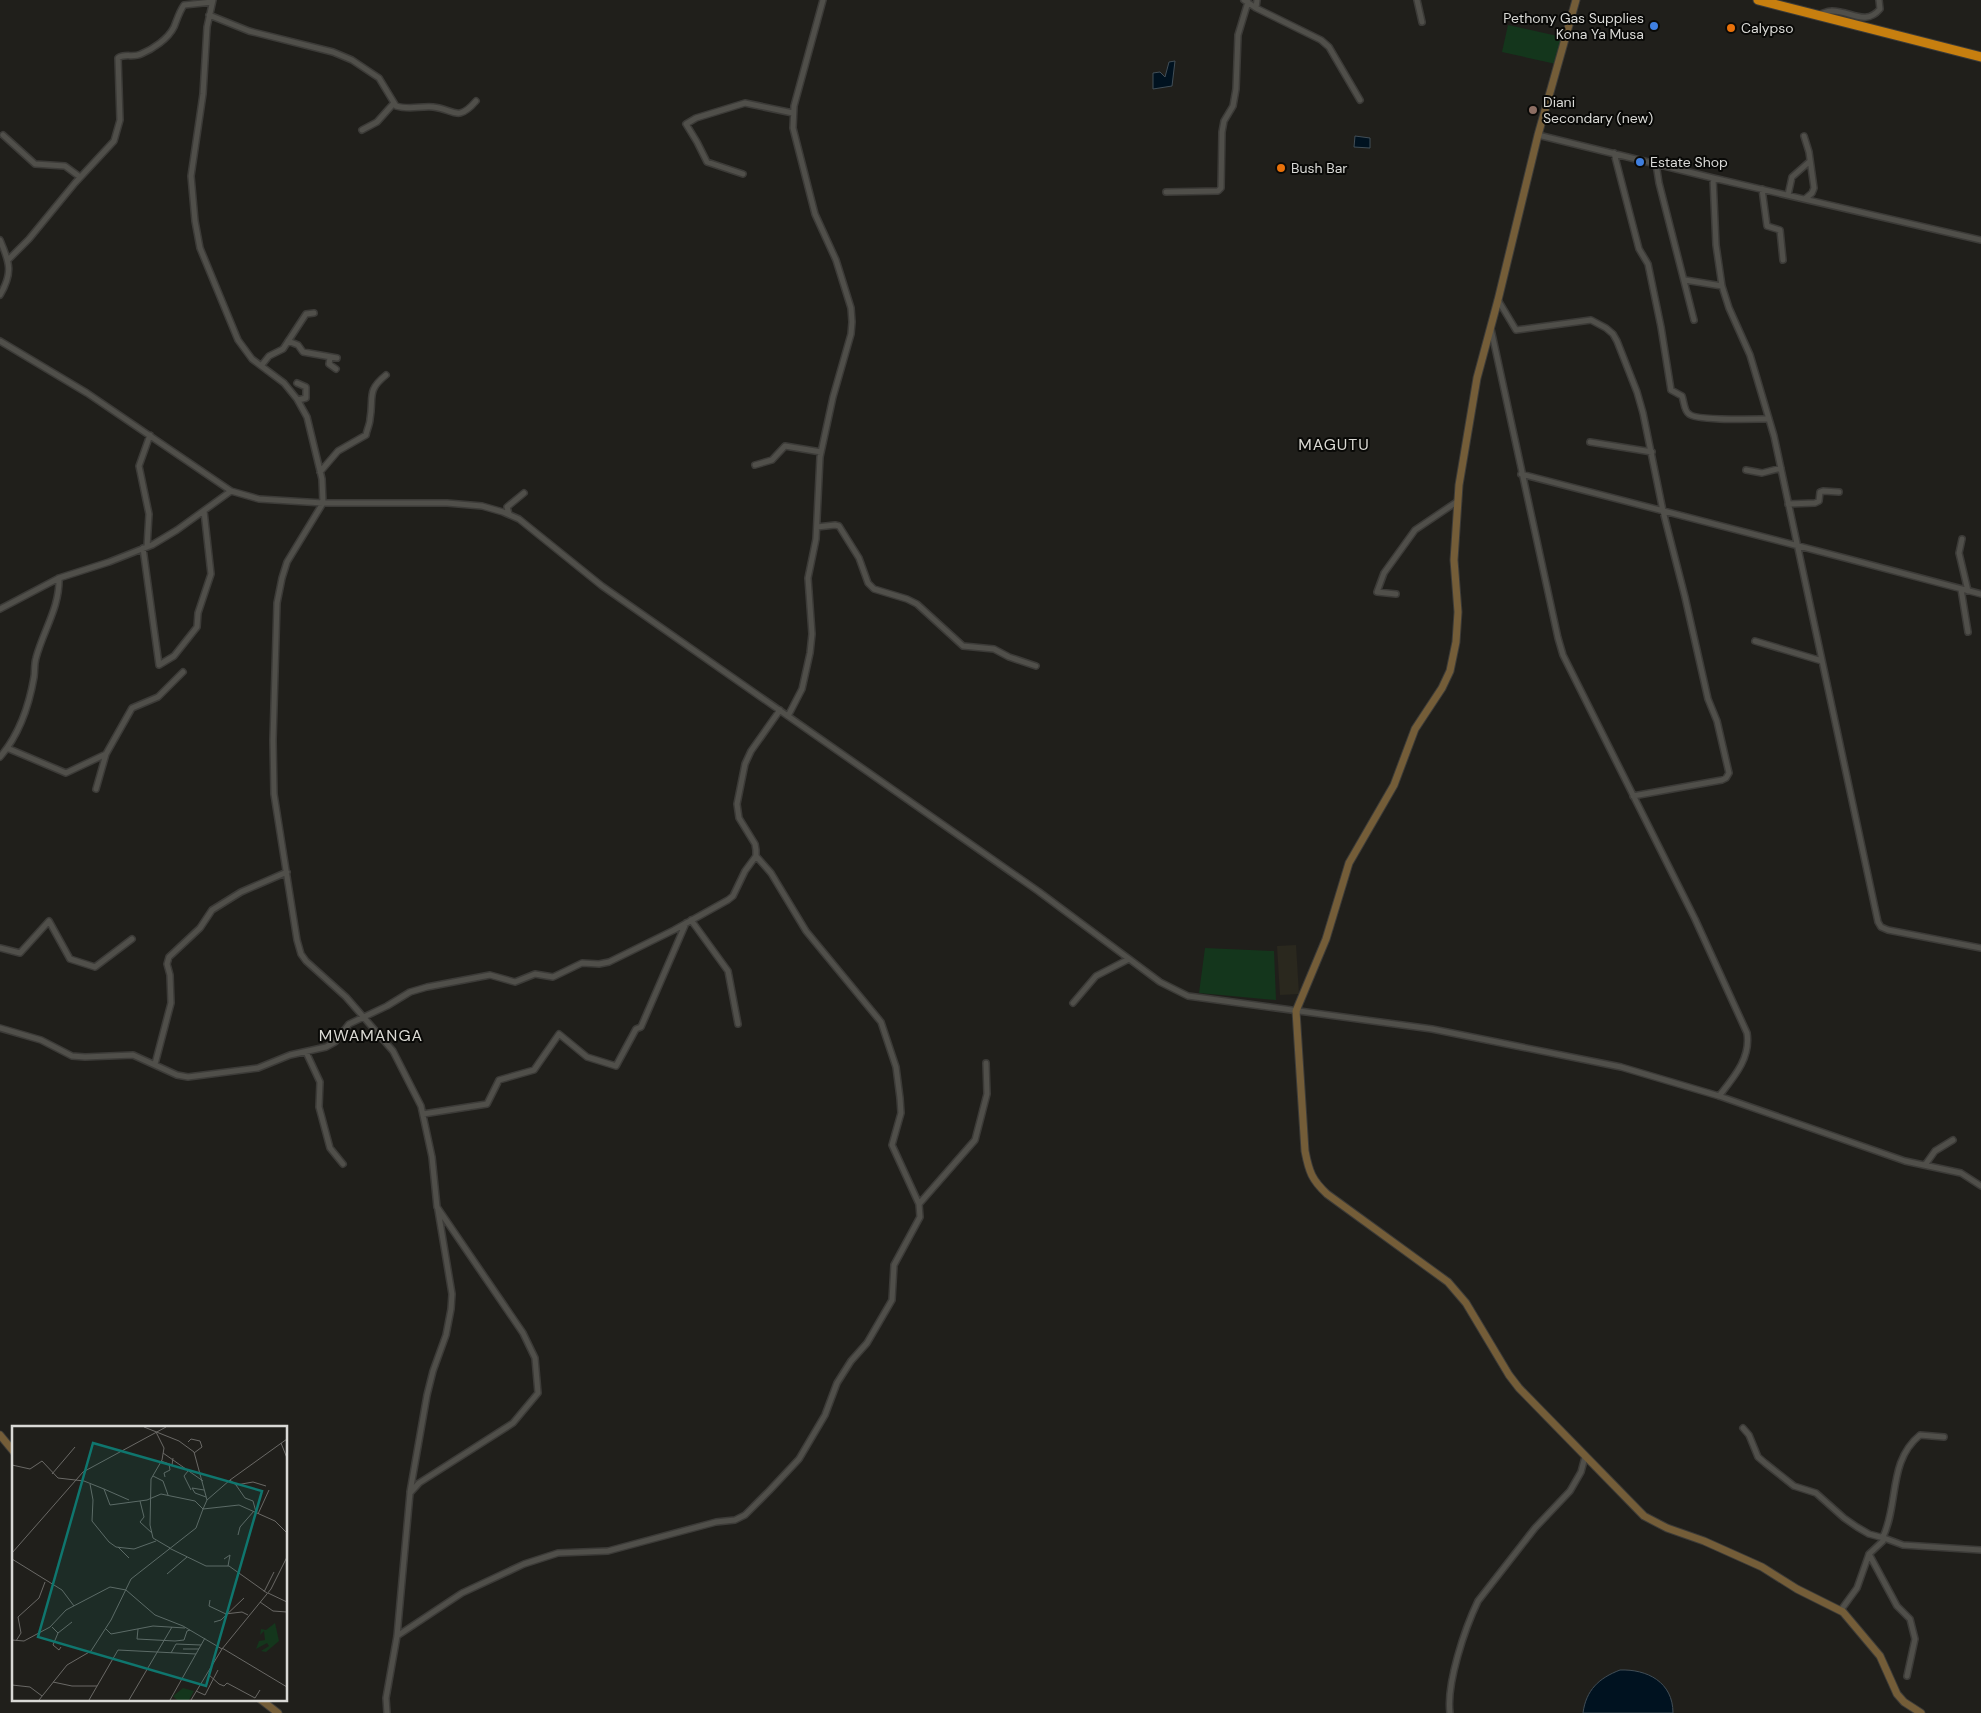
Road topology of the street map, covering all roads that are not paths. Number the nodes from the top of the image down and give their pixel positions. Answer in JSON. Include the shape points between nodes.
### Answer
{"nodes":[{"id":1,"x":822,"y":0,"type":"edge"},
{"id":2,"x":1257,"y":0,"type":"edge"},
{"id":3,"x":1417,"y":0,"type":"edge"},
{"id":4,"x":1576,"y":0,"type":"edge"},
{"id":5,"x":1758,"y":0,"type":"edge"},
{"id":6,"x":1879,"y":0,"type":"edge"},
{"id":7,"x":212,"y":1,"type":"edge"},
{"id":8,"x":1246,"y":1,"type":"edge"},
{"id":9,"x":1256,"y":8,"type":"junction"},
{"id":10,"x":209,"y":15,"type":"junction"},
{"id":11,"x":1817,"y":15,"type":"junction"},
{"id":12,"x":1422,"y":22,"type":"dead end"},
{"id":13,"x":1981,"y":57,"type":"edge"},
{"id":14,"x":1360,"y":100,"type":"dead end"},
{"id":15,"x":476,"y":101,"type":"dead end"},
{"id":16,"x":394,"y":104,"type":"junction"},
{"id":17,"x":793,"y":113,"type":"junction"},
{"id":18,"x":362,"y":130,"type":"dead end"},
{"id":19,"x":4,"y":135,"type":"dead end"},
{"id":20,"x":1538,"y":135,"type":"junction"},
{"id":21,"x":1804,"y":136,"type":"dead end"},
{"id":22,"x":1614,"y":153,"type":"junction"},
{"id":23,"x":1809,"y":162,"type":"junction"},
{"id":24,"x":1656,"y":164,"type":"junction"},
{"id":25,"x":743,"y":174,"type":"dead end"},
{"id":26,"x":80,"y":178,"type":"junction"},
{"id":27,"x":1713,"y":178,"type":"junction"},
{"id":28,"x":1762,"y":189,"type":"junction"},
{"id":29,"x":1166,"y":192,"type":"dead end"},
{"id":30,"x":1788,"y":195,"type":"junction"},
{"id":31,"x":1805,"y":199,"type":"junction"},
{"id":32,"x":0,"y":240,"type":"edge"},
{"id":33,"x":1981,"y":240,"type":"edge"},
{"id":34,"x":8,"y":259,"type":"junction"},
{"id":35,"x":1783,"y":260,"type":"dead end"},
{"id":36,"x":1685,"y":280,"type":"junction"},
{"id":37,"x":1722,"y":286,"type":"junction"},
{"id":38,"x":0,"y":295,"type":"edge"},
{"id":39,"x":1498,"y":300,"type":"junction"},
{"id":40,"x":314,"y":313,"type":"dead end"},
{"id":41,"x":1694,"y":320,"type":"dead end"},
{"id":42,"x":1491,"y":329,"type":"junction"},
{"id":43,"x":0,"y":341,"type":"edge"},
{"id":44,"x":288,"y":341,"type":"junction"},
{"id":45,"x":330,"y":358,"type":"junction"},
{"id":46,"x":337,"y":358,"type":"dead end"},
{"id":47,"x":261,"y":366,"type":"junction"},
{"id":48,"x":336,"y":369,"type":"dead end"},
{"id":49,"x":386,"y":374,"type":"dead end"},
{"id":50,"x":297,"y":383,"type":"dead end"},
{"id":51,"x":298,"y":400,"type":"junction"},
{"id":52,"x":1769,"y":419,"type":"junction"},
{"id":53,"x":150,"y":435,"type":"junction"},
{"id":54,"x":1590,"y":442,"type":"dead end"},
{"id":55,"x":821,"y":452,"type":"junction"},
{"id":56,"x":1652,"y":452,"type":"junction"},
{"id":57,"x":755,"y":465,"type":"dead end"},
{"id":58,"x":1781,"y":468,"type":"junction"},
{"id":59,"x":1746,"y":470,"type":"dead end"},
{"id":60,"x":320,"y":472,"type":"junction"},
{"id":61,"x":1521,"y":474,"type":"junction"},
{"id":62,"x":231,"y":491,"type":"junction"},
{"id":63,"x":1839,"y":492,"type":"dead end"},
{"id":64,"x":524,"y":493,"type":"dead end"},
{"id":65,"x":1458,"y":501,"type":"junction"},
{"id":66,"x":323,"y":503,"type":"junction"},
{"id":67,"x":1788,"y":504,"type":"junction"},
{"id":68,"x":204,"y":511,"type":"junction"},
{"id":69,"x":1663,"y":511,"type":"junction"},
{"id":70,"x":509,"y":514,"type":"junction"},
{"id":71,"x":817,"y":527,"type":"junction"},
{"id":72,"x":1962,"y":539,"type":"dead end"},
{"id":73,"x":1798,"y":546,"type":"junction"},
{"id":74,"x":145,"y":548,"type":"junction"},
{"id":75,"x":60,"y":578,"type":"junction"},
{"id":76,"x":1961,"y":589,"type":"junction"},
{"id":77,"x":1968,"y":591,"type":"junction"},
{"id":78,"x":1396,"y":594,"type":"dead end"},
{"id":79,"x":1981,"y":594,"type":"edge"},
{"id":80,"x":0,"y":608,"type":"edge"},
{"id":81,"x":1968,"y":632,"type":"dead end"},
{"id":82,"x":1755,"y":642,"type":"dead end"},
{"id":83,"x":1822,"y":661,"type":"junction"},
{"id":84,"x":1036,"y":666,"type":"dead end"},
{"id":85,"x":183,"y":672,"type":"dead end"},
{"id":86,"x":780,"y":710,"type":"junction"},
{"id":87,"x":788,"y":716,"type":"junction"},
{"id":88,"x":7,"y":748,"type":"junction"},
{"id":89,"x":106,"y":754,"type":"junction"},
{"id":90,"x":0,"y":757,"type":"edge"},
{"id":91,"x":96,"y":789,"type":"dead end"},
{"id":92,"x":1633,"y":796,"type":"junction"},
{"id":93,"x":756,"y":856,"type":"junction"},
{"id":94,"x":287,"y":872,"type":"junction"},
{"id":95,"x":688,"y":921,"type":"junction"},
{"id":96,"x":124,"y":945,"type":"dead end"},
{"id":97,"x":0,"y":948,"type":"edge"},
{"id":98,"x":1981,"y":948,"type":"edge"},
{"id":99,"x":1130,"y":960,"type":"junction"},
{"id":100,"x":1073,"y":1003,"type":"dead end"},
{"id":101,"x":1296,"y":1011,"type":"junction"},
{"id":102,"x":363,"y":1017,"type":"junction"},
{"id":103,"x":738,"y":1024,"type":"dead end"},
{"id":104,"x":0,"y":1028,"type":"edge"},
{"id":105,"x":306,"y":1052,"type":"junction"},
{"id":106,"x":155,"y":1064,"type":"junction"},
{"id":107,"x":986,"y":1064,"type":"dead end"},
{"id":108,"x":1720,"y":1096,"type":"junction"},
{"id":109,"x":423,"y":1114,"type":"junction"},
{"id":110,"x":1953,"y":1140,"type":"dead end"},
{"id":111,"x":343,"y":1164,"type":"dead end"},
{"id":112,"x":1925,"y":1164,"type":"junction"},
{"id":113,"x":1981,"y":1186,"type":"edge"},
{"id":114,"x":919,"y":1204,"type":"junction"},
{"id":115,"x":437,"y":1207,"type":"junction"},
{"id":116,"x":1743,"y":1428,"type":"dead end"},
{"id":117,"x":0,"y":1435,"type":"edge"},
{"id":118,"x":1944,"y":1437,"type":"dead end"},
{"id":119,"x":12,"y":1450,"type":"edge"},
{"id":120,"x":1585,"y":1457,"type":"junction"},
{"id":121,"x":410,"y":1493,"type":"junction"},
{"id":122,"x":1884,"y":1538,"type":"junction"},
{"id":123,"x":1981,"y":1550,"type":"edge"},
{"id":124,"x":1869,"y":1554,"type":"junction"},
{"id":125,"x":1840,"y":1610,"type":"junction"},
{"id":126,"x":397,"y":1636,"type":"junction"},
{"id":127,"x":1907,"y":1676,"type":"dead end"},
{"id":128,"x":261,"y":1700,"type":"edge"},
{"id":129,"x":278,"y":1713,"type":"edge"},
{"id":130,"x":387,"y":1713,"type":"edge"},
{"id":131,"x":1450,"y":1713,"type":"edge"},
{"id":132,"x":1921,"y":1713,"type":"edge"}],
"edges":[{"from":1,"to":17,"type":"street"},
{"from":2,"to":9,"type":"street"},
{"from":3,"to":12,"type":"street"},
{"from":4,"to":20,"type":"street"},
{"from":5,"to":11,"type":"highway"},
{"from":6,"to":11,"type":"street","via":[[1880,9],[1875,15],[1864,18],[1834,10]]},
{"from":7,"to":10,"type":"street"},
{"from":7,"to":26,"type":"street","via":[[184,5],[170,33],[162,41],[142,54],[118,58],[118,130],[114,141]]},
{"from":8,"to":9,"type":"street"},
{"from":8,"to":29,"type":"street","via":[[1238,35],[1233,106],[1222,132],[1221,188],[1218,191]]},
{"from":9,"to":14,"type":"street","via":[[1329,47]]},
{"from":10,"to":16,"type":"street","via":[[249,31],[333,52],[352,60],[379,78]]},
{"from":10,"to":47,"type":"street","via":[[203,94],[191,176],[195,222],[200,248],[238,340]]},
{"from":11,"to":13,"type":"highway"},
{"from":15,"to":16,"type":"street","via":[[464,112],[456,113],[432,107],[406,109]]},
{"from":16,"to":18,"type":"street","via":[[377,122]]},
{"from":17,"to":25,"type":"street","via":[[745,103],[686,124],[707,162]]},
{"from":17,"to":55,"type":"street","via":[[793,128],[812,204],[836,260],[851,308],[851,334]]},
{"from":19,"to":26,"type":"street","via":[[35,164],[65,166]]},
{"from":20,"to":22,"type":"street"},
{"from":20,"to":39,"type":"street"},
{"from":21,"to":23,"type":"street"},
{"from":22,"to":24,"type":"street"},
{"from":22,"to":52,"type":"street","via":[[1639,249],[1648,264],[1671,390],[1682,396],[1687,412],[1693,416]]},
{"from":23,"to":30,"type":"street","via":[[1792,177]]},
{"from":23,"to":31,"type":"street","via":[[1814,188]]},
{"from":24,"to":27,"type":"street"},
{"from":24,"to":36,"type":"street"},
{"from":26,"to":34,"type":"street"},
{"from":27,"to":28,"type":"street"},
{"from":27,"to":37,"type":"street","via":[[1716,246]]},
{"from":28,"to":30,"type":"street"},
{"from":28,"to":35,"type":"street","via":[[1767,226],[1780,230]]},
{"from":30,"to":31,"type":"street"},
{"from":31,"to":33,"type":"street"},
{"from":32,"to":34,"type":"street"},
{"from":34,"to":38,"type":"street","via":[[8,281]]},
{"from":36,"to":37,"type":"street"},
{"from":36,"to":41,"type":"street"},
{"from":37,"to":52,"type":"street","via":[[1750,355]]},
{"from":39,"to":42,"type":"street"},
{"from":39,"to":56,"type":"street","via":[[1516,330],[1591,320],[1613,334],[1637,392]]},
{"from":40,"to":44,"type":"street","via":[[306,314]]},
{"from":42,"to":61,"type":"street"},
{"from":42,"to":65,"type":"street","via":[[1477,378]]},
{"from":43,"to":53,"type":"street"},
{"from":44,"to":45,"type":"street","via":[[298,344],[303,352]]},
{"from":44,"to":47,"type":"street"},
{"from":45,"to":46,"type":"street"},
{"from":45,"to":48,"type":"street","via":[[329,364]]},
{"from":47,"to":51,"type":"street","via":[[284,383]]},
{"from":49,"to":60,"type":"street","via":[[376,382],[370,398],[371,418],[366,434],[338,451]]},
{"from":50,"to":51,"type":"street","via":[[306,388],[306,398]]},
{"from":51,"to":60,"type":"street","via":[[308,423]]},
{"from":52,"to":58,"type":"street"},
{"from":53,"to":62,"type":"street"},
{"from":53,"to":74,"type":"street","via":[[139,466],[149,514]]},
{"from":54,"to":56,"type":"street"},
{"from":55,"to":57,"type":"street","via":[[785,446],[772,460]]},
{"from":55,"to":71,"type":"street"},
{"from":56,"to":69,"type":"street"},
{"from":58,"to":59,"type":"street","via":[[1762,473]]},
{"from":58,"to":67,"type":"street"},
{"from":60,"to":66,"type":"street"},
{"from":61,"to":69,"type":"street"},
{"from":61,"to":92,"type":"street","via":[[1563,654]]},
{"from":62,"to":66,"type":"street","via":[[259,499]]},
{"from":62,"to":68,"type":"street"},
{"from":63,"to":67,"type":"street","via":[[1820,492],[1819,501],[1815,503]]},
{"from":64,"to":70,"type":"street","via":[[507,507]]},
{"from":65,"to":78,"type":"street","via":[[1415,530],[1384,573],[1377,592]]},
{"from":65,"to":101,"type":"street","via":[[1454,560],[1458,612],[1450,671],[1415,729],[1394,785],[1349,863],[1326,939]]},
{"from":66,"to":70,"type":"street","via":[[447,503],[482,506]]},
{"from":66,"to":94,"type":"street","via":[[288,562],[277,603],[274,794]]},
{"from":67,"to":73,"type":"street"},
{"from":68,"to":74,"type":"street"},
{"from":68,"to":74,"type":"street","via":[[211,574],[198,613],[197,627],[174,656],[159,665]]},
{"from":69,"to":73,"type":"street"},
{"from":69,"to":92,"type":"street","via":[[1729,773],[1722,780]]},
{"from":70,"to":86,"type":"street","via":[[602,586]]},
{"from":71,"to":84,"type":"street","via":[[839,526],[874,589],[918,604],[963,646],[994,649]]},
{"from":71,"to":87,"type":"street","via":[[808,578],[812,634],[810,653],[802,689]]},
{"from":72,"to":77,"type":"street","via":[[1959,553]]},
{"from":73,"to":76,"type":"street"},
{"from":73,"to":83,"type":"street"},
{"from":74,"to":75,"type":"street"},
{"from":75,"to":80,"type":"street"},
{"from":75,"to":88,"type":"street","via":[[57,600],[36,657],[30,697]]},
{"from":76,"to":77,"type":"street"},
{"from":76,"to":81,"type":"street"},
{"from":77,"to":79,"type":"street"},
{"from":82,"to":83,"type":"street"},
{"from":83,"to":98,"type":"street","via":[[1881,927]]},
{"from":85,"to":89,"type":"street","via":[[158,696],[132,708]]},
{"from":86,"to":87,"type":"street"},
{"from":86,"to":93,"type":"street","via":[[745,764],[737,804],[739,818],[755,844]]},
{"from":87,"to":99,"type":"street","via":[[1038,891]]},
{"from":88,"to":89,"type":"street","via":[[66,773]]},
{"from":88,"to":90,"type":"street"},
{"from":89,"to":91,"type":"street"},
{"from":92,"to":108,"type":"street","via":[[1747,1033],[1749,1044],[1746,1054]]},
{"from":93,"to":95,"type":"street","via":[[732,896]]},
{"from":93,"to":114,"type":"street","via":[[771,873],[806,931],[880,1022],[896,1067],[900,1098],[901,1113],[892,1145]]},
{"from":94,"to":102,"type":"street","via":[[301,954]]},
{"from":94,"to":106,"type":"street","via":[[241,892],[212,910],[200,928],[169,957],[171,1004]]},
{"from":95,"to":102,"type":"street","via":[[609,962],[582,963],[553,977],[535,974],[515,982],[490,975],[427,987],[410,992]]},
{"from":95,"to":103,"type":"street","via":[[728,971]]},
{"from":95,"to":109,"type":"street","via":[[641,1027],[636,1029],[616,1066],[587,1057],[559,1034],[534,1070],[499,1080],[486,1104]]},
{"from":96,"to":97,"type":"street","via":[[132,939],[95,968],[70,959],[49,921],[20,953]]},
{"from":99,"to":100,"type":"street","via":[[1096,976]]},
{"from":99,"to":101,"type":"street","via":[[1160,982],[1188,996]]},
{"from":101,"to":108,"type":"street","via":[[1451,1032],[1621,1067]]},
{"from":101,"to":120,"type":"street","via":[[1305,1151],[1314,1182],[1448,1282],[1466,1303],[1519,1388]]},
{"from":102,"to":105,"type":"street","via":[[349,1024],[335,1042]]},
{"from":102,"to":109,"type":"street","via":[[393,1051]]},
{"from":104,"to":106,"type":"street","via":[[40,1040],[72,1056],[133,1055]]},
{"from":105,"to":106,"type":"street","via":[[258,1068],[188,1077]]},
{"from":105,"to":111,"type":"street","via":[[320,1082],[319,1107],[330,1148]]},
{"from":107,"to":114,"type":"street","via":[[987,1094],[975,1140]]},
{"from":108,"to":112,"type":"street","via":[[1905,1161]]},
{"from":109,"to":115,"type":"street"},
{"from":110,"to":112,"type":"street","via":[[1935,1151]]},
{"from":112,"to":113,"type":"street","via":[[1961,1173]]},
{"from":114,"to":126,"type":"street","via":[[920,1217],[894,1265],[892,1300],[871,1338],[836,1383],[825,1415],[799,1459],[744,1515],[735,1520],[716,1522],[608,1551],[570,1552],[536,1560],[462,1593]]},
{"from":115,"to":121,"type":"street","via":[[451,1288],[451,1309],[427,1395]]},
{"from":115,"to":121,"type":"street","via":[[523,1333],[535,1358],[538,1393],[513,1424],[419,1483]]},
{"from":116,"to":122,"type":"street","via":[[1758,1457],[1794,1486],[1811,1490],[1857,1527]]},
{"from":117,"to":119,"type":"street"},
{"from":118,"to":122,"type":"street","via":[[1920,1435],[1906,1450]]},
{"from":120,"to":125,"type":"street","via":[[1644,1516],[1762,1568]]},
{"from":120,"to":131,"type":"street","via":[[1570,1491],[1535,1528],[1478,1601],[1452,1677]]},
{"from":121,"to":126,"type":"street"},
{"from":122,"to":123,"type":"street","via":[[1903,1545]]},
{"from":122,"to":124,"type":"street"},
{"from":124,"to":125,"type":"street","via":[[1857,1588]]},
{"from":124,"to":127,"type":"street","via":[[1897,1606],[1910,1619],[1915,1639]]},
{"from":125,"to":132,"type":"street","via":[[1880,1656],[1897,1694]]},
{"from":126,"to":130,"type":"street","via":[[386,1698]]},
{"from":128,"to":129,"type":"street"}]}
